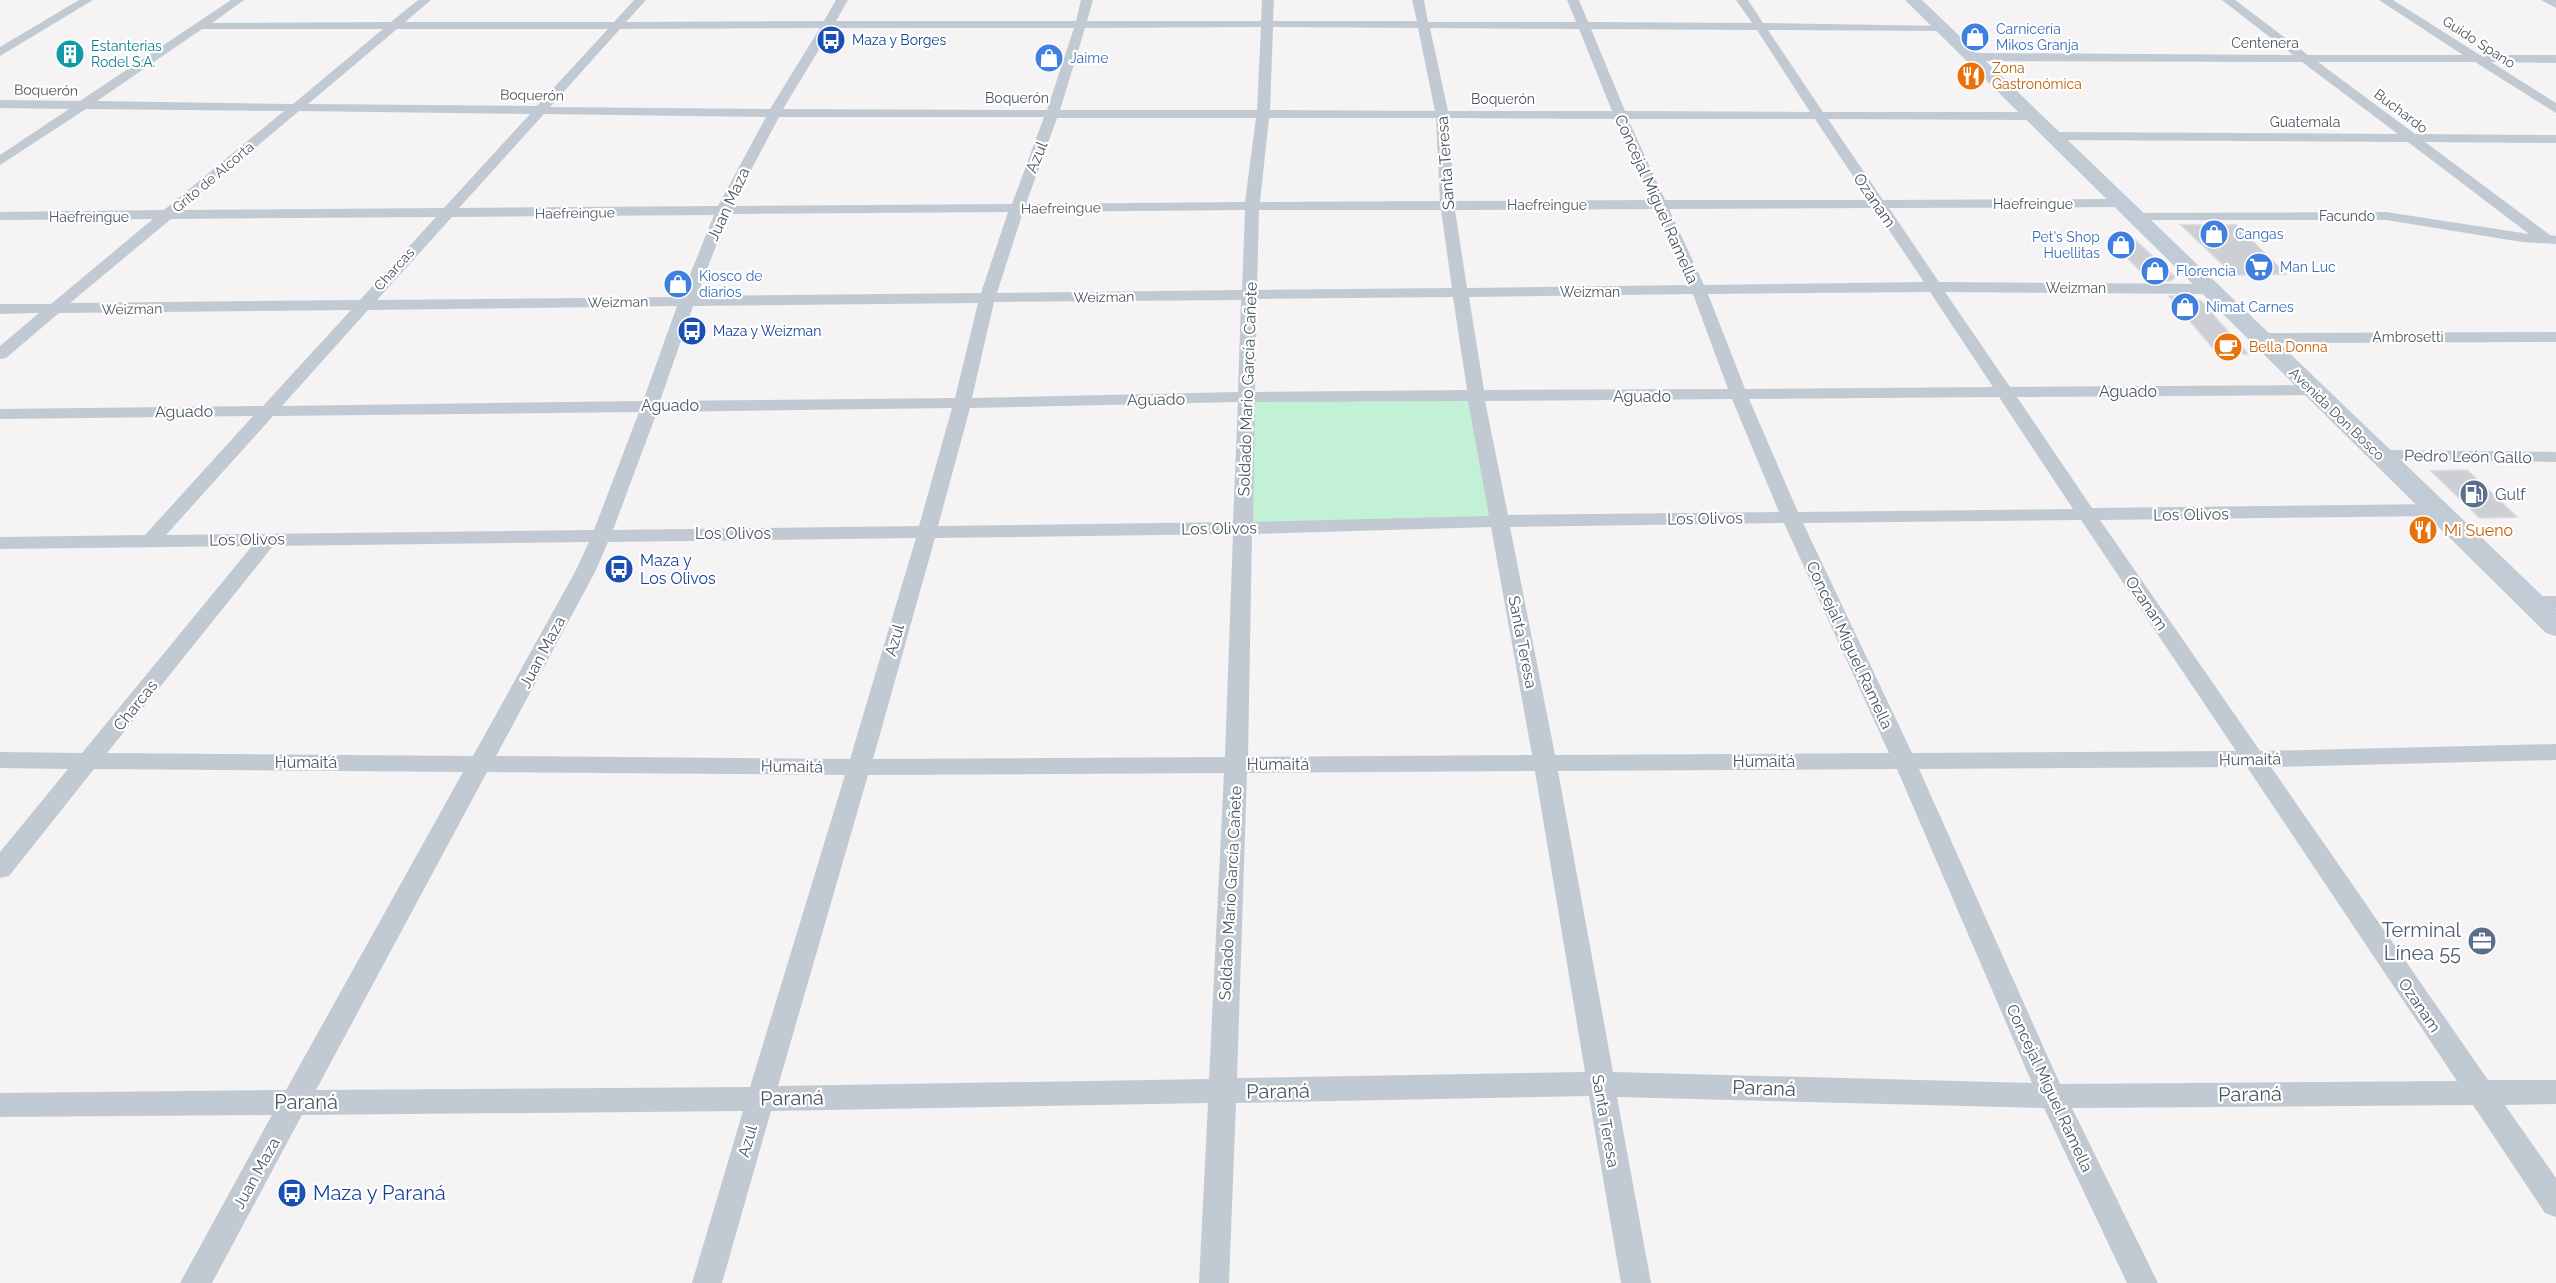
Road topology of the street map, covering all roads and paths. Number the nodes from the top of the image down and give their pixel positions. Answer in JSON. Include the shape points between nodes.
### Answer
{"nodes":[{"id":1,"x":87,"y":0,"type":"edge"},
{"id":2,"x":238,"y":0,"type":"edge"},
{"id":3,"x":425,"y":0,"type":"edge"},
{"id":4,"x":640,"y":0,"type":"edge"},
{"id":5,"x":842,"y":0,"type":"edge"},
{"id":6,"x":1087,"y":0,"type":"edge"},
{"id":7,"x":1268,"y":0,"type":"edge"},
{"id":8,"x":1418,"y":0,"type":"edge"},
{"id":9,"x":1573,"y":0,"type":"edge"},
{"id":10,"x":1742,"y":0,"type":"edge"},
{"id":11,"x":1913,"y":0,"type":"edge"},
{"id":12,"x":2228,"y":0,"type":"edge"},
{"id":13,"x":2385,"y":0,"type":"edge"},
{"id":14,"x":2547,"y":0,"type":"edge"},
{"id":15,"x":2556,"y":5,"type":"edge"},
{"id":16,"x":1082,"y":24,"type":"junction"},
{"id":17,"x":1268,"y":24,"type":"junction"},
{"id":18,"x":826,"y":25,"type":"junction"},
{"id":19,"x":1423,"y":25,"type":"junction"},
{"id":20,"x":199,"y":26,"type":"junction"},
{"id":21,"x":396,"y":26,"type":"junction"},
{"id":22,"x":615,"y":26,"type":"junction"},
{"id":23,"x":1584,"y":26,"type":"junction"},
{"id":24,"x":1761,"y":27,"type":"junction"},
{"id":25,"x":1942,"y":28,"type":"junction"},
{"id":26,"x":0,"y":52,"type":"edge"},
{"id":27,"x":1974,"y":57,"type":"junction"},
{"id":28,"x":2306,"y":58,"type":"junction"},
{"id":29,"x":2476,"y":59,"type":"junction"},
{"id":30,"x":2556,"y":59,"type":"edge"},
{"id":31,"x":0,"y":104,"type":"edge"},
{"id":32,"x":82,"y":105,"type":"junction"},
{"id":33,"x":299,"y":106,"type":"junction"},
{"id":34,"x":2556,"y":110,"type":"edge"},
{"id":35,"x":539,"y":111,"type":"junction"},
{"id":36,"x":774,"y":113,"type":"junction"},
{"id":37,"x":1263,"y":113,"type":"junction"},
{"id":38,"x":1054,"y":114,"type":"junction"},
{"id":39,"x":1442,"y":114,"type":"junction"},
{"id":40,"x":1620,"y":115,"type":"junction"},
{"id":41,"x":1819,"y":115,"type":"junction"},
{"id":42,"x":2035,"y":116,"type":"junction"},
{"id":43,"x":2054,"y":136,"type":"junction"},
{"id":44,"x":2413,"y":138,"type":"junction"},
{"id":45,"x":2556,"y":139,"type":"edge"},
{"id":46,"x":0,"y":161,"type":"edge"},
{"id":47,"x":2122,"y":203,"type":"junction"},
{"id":48,"x":1447,"y":205,"type":"junction"},
{"id":49,"x":1660,"y":205,"type":"junction"},
{"id":50,"x":1879,"y":205,"type":"junction"},
{"id":51,"x":1252,"y":206,"type":"junction"},
{"id":52,"x":1015,"y":209,"type":"junction"},
{"id":53,"x":722,"y":212,"type":"junction"},
{"id":54,"x":443,"y":215,"type":"junction"},
{"id":55,"x":0,"y":216,"type":"edge"},
{"id":56,"x":165,"y":217,"type":"junction"},
{"id":57,"x":2136,"y":217,"type":"junction"},
{"id":58,"x":2553,"y":242,"type":"edge"},
{"id":59,"x":1934,"y":287,"type":"junction"},
{"id":60,"x":2209,"y":289,"type":"junction"},
{"id":61,"x":1698,"y":291,"type":"junction"},
{"id":62,"x":1459,"y":293,"type":"junction"},
{"id":63,"x":1250,"y":294,"type":"junction"},
{"id":64,"x":988,"y":299,"type":"junction"},
{"id":65,"x":689,"y":301,"type":"junction"},
{"id":66,"x":362,"y":305,"type":"junction"},
{"id":67,"x":0,"y":309,"type":"edge"},
{"id":68,"x":53,"y":310,"type":"junction"},
{"id":69,"x":2556,"y":337,"type":"edge"},
{"id":70,"x":2259,"y":338,"type":"junction"},
{"id":71,"x":0,"y":354,"type":"edge"},
{"id":72,"x":2313,"y":390,"type":"junction"},
{"id":73,"x":2006,"y":392,"type":"junction"},
{"id":74,"x":1739,"y":395,"type":"junction"},
{"id":75,"x":1476,"y":396,"type":"junction"},
{"id":76,"x":1248,"y":397,"type":"junction"},
{"id":77,"x":962,"y":403,"type":"junction"},
{"id":78,"x":649,"y":405,"type":"junction"},
{"id":79,"x":269,"y":410,"type":"junction"},
{"id":80,"x":0,"y":414,"type":"edge"},
{"id":81,"x":2380,"y":455,"type":"junction"},
{"id":82,"x":2556,"y":457,"type":"edge"},
{"id":83,"x":2438,"y":510,"type":"junction"},
{"id":84,"x":2086,"y":515,"type":"junction"},
{"id":85,"x":1791,"y":517,"type":"junction"},
{"id":86,"x":1500,"y":521,"type":"junction"},
{"id":87,"x":1243,"y":528,"type":"junction"},
{"id":88,"x":926,"y":531,"type":"junction"},
{"id":89,"x":603,"y":534,"type":"junction"},
{"id":90,"x":268,"y":539,"type":"junction"},
{"id":91,"x":151,"y":540,"type":"junction"},
{"id":92,"x":9,"y":543,"type":"edge"},
{"id":93,"x":0,"y":561,"type":"edge"},
{"id":94,"x":2543,"y":602,"type":"edge"},
{"id":95,"x":2556,"y":626,"type":"edge"},
{"id":96,"x":2556,"y":752,"type":"edge"},
{"id":97,"x":2254,"y":759,"type":"junction"},
{"id":98,"x":0,"y":760,"type":"edge"},
{"id":99,"x":1904,"y":760,"type":"junction"},
{"id":100,"x":89,"y":761,"type":"junction"},
{"id":101,"x":482,"y":763,"type":"junction"},
{"id":102,"x":1545,"y":763,"type":"junction"},
{"id":103,"x":1236,"y":764,"type":"junction"},
{"id":104,"x":858,"y":767,"type":"junction"},
{"id":105,"x":0,"y":869,"type":"edge"},
{"id":106,"x":1599,"y":1084,"type":"junction"},
{"id":107,"x":2479,"y":1091,"type":"junction"},
{"id":108,"x":1221,"y":1092,"type":"junction"},
{"id":109,"x":2556,"y":1092,"type":"edge"},
{"id":110,"x":2052,"y":1096,"type":"junction"},
{"id":111,"x":760,"y":1099,"type":"junction"},
{"id":112,"x":295,"y":1102,"type":"junction"},
{"id":113,"x":0,"y":1105,"type":"edge"},
{"id":114,"x":2556,"y":1203,"type":"edge"},
{"id":115,"x":195,"y":1283,"type":"edge"},
{"id":116,"x":707,"y":1283,"type":"edge"},
{"id":117,"x":1214,"y":1283,"type":"edge"},
{"id":118,"x":1636,"y":1283,"type":"edge"},
{"id":119,"x":2143,"y":1283,"type":"edge"}],
"edges":[{"from":1,"to":26,"type":"street"},
{"from":2,"to":20,"type":"street"},
{"from":3,"to":21,"type":"street","name":"Grito de Alcorta"},
{"from":4,"to":22,"type":"street","name":"Charcas"},
{"from":5,"to":18,"type":"street","name":"Juan Maza"},
{"from":6,"to":16,"type":"street","name":"Azul"},
{"from":7,"to":17,"type":"street","name":"Soldado Mario García Cañete"},
{"from":8,"to":19,"type":"street","name":"Santa Teresa"},
{"from":9,"to":23,"type":"street","name":"Concejal Miguel Ramella"},
{"from":10,"to":24,"type":"street","name":"Ozanam"},
{"from":11,"to":25,"type":"main road","name":"Avenida Don Bosco"},
{"from":12,"to":28,"type":"street","name":"Buchardo"},
{"from":13,"to":29,"type":"street","name":"Guido Spano"},
{"from":14,"to":15,"type":"street"},
{"from":16,"to":17,"type":"street"},
{"from":16,"to":18,"type":"street"},
{"from":16,"to":38,"type":"street","name":"Azul"},
{"from":17,"to":19,"type":"street"},
{"from":17,"to":37,"type":"street","name":"Soldado Mario García Cañete"},
{"from":18,"to":22,"type":"street"},
{"from":18,"to":36,"type":"street","name":"Juan Maza"},
{"from":19,"to":23,"type":"street"},
{"from":19,"to":39,"type":"street","name":"Santa Teresa"},
{"from":20,"to":21,"type":"street"},
{"from":20,"to":32,"type":"street"},
{"from":21,"to":22,"type":"street"},
{"from":21,"to":33,"type":"street","name":"Grito de Alcorta"},
{"from":22,"to":35,"type":"street","name":"Charcas"},
{"from":23,"to":24,"type":"street"},
{"from":23,"to":40,"type":"street","name":"Concejal Miguel Ramella"},
{"from":24,"to":25,"type":"street"},
{"from":24,"to":41,"type":"street","name":"Ozanam"},
{"from":25,"to":27,"type":"main road","name":"Avenida Don Bosco"},
{"from":27,"to":28,"type":"street","name":"Centenera"},
{"from":27,"to":42,"type":"main road","name":"Avenida Don Bosco"},
{"from":28,"to":29,"type":"street","name":"Centenera"},
{"from":28,"to":44,"type":"street","name":"Buchardo"},
{"from":29,"to":30,"type":"street","name":"Centenera"},
{"from":29,"to":34,"type":"street","name":"Guido Spano"},
{"from":31,"to":32,"type":"street","name":"Boquerón"},
{"from":32,"to":33,"type":"street","name":"Boquerón"},
{"from":32,"to":46,"type":"street"},
{"from":33,"to":35,"type":"street","name":"Boquerón"},
{"from":33,"to":56,"type":"street","name":"Grito de Alcorta"},
{"from":35,"to":36,"type":"street","name":"Boquerón"},
{"from":35,"to":54,"type":"street","name":"Charcas"},
{"from":36,"to":38,"type":"street","name":"Boquerón"},
{"from":36,"to":53,"type":"street","name":"Juan Maza"},
{"from":37,"to":38,"type":"street","name":"Boquerón"},
{"from":37,"to":39,"type":"street","name":"Boquerón"},
{"from":37,"to":51,"type":"street","name":"Soldado Mario García Cañete"},
{"from":38,"to":52,"type":"street","name":"Azul"},
{"from":39,"to":40,"type":"street","name":"Boquerón"},
{"from":39,"to":48,"type":"street","name":"Santa Teresa"},
{"from":40,"to":41,"type":"street","name":"Boquerón"},
{"from":40,"to":49,"type":"street","name":"Concejal Miguel Ramella"},
{"from":41,"to":42,"type":"street","name":"Boquerón"},
{"from":41,"to":50,"type":"street","name":"Ozanam"},
{"from":42,"to":43,"type":"main road","name":"Avenida Don Bosco"},
{"from":43,"to":44,"type":"street","name":"Guatemala"},
{"from":43,"to":47,"type":"main road","name":"Avenida Don Bosco"},
{"from":44,"to":45,"type":"street","name":"Guatemala"},
{"from":44,"to":58,"type":"street","name":"Buchardo"},
{"from":47,"to":50,"type":"street","name":"Haefreingue"},
{"from":47,"to":57,"type":"main road","name":"Avenida Don Bosco"},
{"from":48,"to":49,"type":"street","name":"Haefreingue"},
{"from":48,"to":51,"type":"street","name":"Haefreingue"},
{"from":48,"to":62,"type":"street","name":"Santa Teresa"},
{"from":49,"to":50,"type":"street","name":"Haefreingue"},
{"from":49,"to":61,"type":"street","name":"Concejal Miguel Ramella"},
{"from":50,"to":59,"type":"street","name":"Ozanam"},
{"from":51,"to":52,"type":"street","name":"Haefreingue"},
{"from":51,"to":63,"type":"street","name":"Soldado Mario García Cañete"},
{"from":52,"to":53,"type":"street","name":"Haefreingue"},
{"from":52,"to":64,"type":"street","name":"Azul"},
{"from":53,"to":54,"type":"street","name":"Haefreingue"},
{"from":53,"to":65,"type":"street","name":"Juan Maza"},
{"from":54,"to":56,"type":"street","name":"Haefreingue"},
{"from":54,"to":66,"type":"street","name":"Charcas"},
{"from":55,"to":56,"type":"street","name":"Haefreingue"},
{"from":56,"to":68,"type":"street","name":"Grito de Alcorta"},
{"from":57,"to":58,"type":"street","name":"Facundo","via":[[2386,216]]},
{"from":57,"to":60,"type":"main road","name":"Avenida Don Bosco"},
{"from":59,"to":60,"type":"street","name":"Weizman"},
{"from":59,"to":61,"type":"street","name":"Weizman"},
{"from":59,"to":73,"type":"street","name":"Ozanam"},
{"from":60,"to":70,"type":"main road","name":"Avenida Don Bosco"},
{"from":61,"to":62,"type":"street","name":"Weizman"},
{"from":61,"to":74,"type":"street","name":"Concejal Miguel Ramella"},
{"from":62,"to":63,"type":"street","name":"Weizman"},
{"from":62,"to":75,"type":"street","name":"Santa Teresa"},
{"from":63,"to":64,"type":"street","name":"Weizman"},
{"from":63,"to":76,"type":"street","name":"Soldado Mario García Cañete"},
{"from":64,"to":65,"type":"street","name":"Weizman"},
{"from":64,"to":77,"type":"street","name":"Azul"},
{"from":65,"to":66,"type":"street","name":"Weizman"},
{"from":65,"to":78,"type":"street","name":"Juan Maza"},
{"from":66,"to":68,"type":"street","name":"Weizman"},
{"from":66,"to":79,"type":"street","name":"Charcas"},
{"from":67,"to":68,"type":"street","name":"Weizman"},
{"from":68,"to":71,"type":"street","name":"Grito de Alcorta"},
{"from":69,"to":70,"type":"street","name":"Ambrosetti"},
{"from":70,"to":72,"type":"main road","name":"Avenida Don Bosco"},
{"from":72,"to":73,"type":"street","name":"Aguado"},
{"from":72,"to":81,"type":"main road","name":"Avenida Don Bosco"},
{"from":73,"to":74,"type":"street","name":"Aguado"},
{"from":73,"to":84,"type":"street","name":"Ozanam"},
{"from":74,"to":75,"type":"street","name":"Aguado"},
{"from":74,"to":85,"type":"street","name":"Concejal Miguel Ramella"},
{"from":75,"to":76,"type":"street","name":"Aguado"},
{"from":75,"to":86,"type":"street","name":"Santa Teresa"},
{"from":76,"to":77,"type":"street","name":"Aguado"},
{"from":76,"to":87,"type":"street","name":"Soldado Mario García Cañete"},
{"from":77,"to":78,"type":"street","name":"Aguado"},
{"from":77,"to":88,"type":"street","name":"Azul"},
{"from":78,"to":79,"type":"street","name":"Aguado"},
{"from":78,"to":89,"type":"street","name":"Juan Maza"},
{"from":79,"to":80,"type":"street","name":"Aguado"},
{"from":79,"to":91,"type":"street","name":"Charcas"},
{"from":81,"to":82,"type":"street","name":"Pedro León Gallo"},
{"from":81,"to":83,"type":"main road","name":"Avenida Don Bosco"},
{"from":83,"to":84,"type":"street","name":"Los Olivos"},
{"from":83,"to":94,"type":"main road","name":"Avenida Don Bosco"},
{"from":84,"to":85,"type":"street","name":"Los Olivos"},
{"from":84,"to":97,"type":"street","name":"Ozanam"},
{"from":85,"to":86,"type":"street","name":"Los Olivos"},
{"from":85,"to":99,"type":"street","name":"Concejal Miguel Ramella"},
{"from":86,"to":87,"type":"street","name":"Los Olivos"},
{"from":86,"to":102,"type":"street","name":"Santa Teresa"},
{"from":87,"to":88,"type":"street","name":"Los Olivos"},
{"from":87,"to":103,"type":"street","name":"Soldado Mario García Cañete"},
{"from":88,"to":89,"type":"street","name":"Los Olivos"},
{"from":88,"to":104,"type":"street","name":"Azul"},
{"from":89,"to":90,"type":"street","name":"Los Olivos"},
{"from":89,"to":101,"type":"street","name":"Juan Maza"},
{"from":90,"to":91,"type":"street","name":"Los Olivos"},
{"from":90,"to":100,"type":"street","name":"Charcas"},
{"from":91,"to":92,"type":"street","name":"Los Olivos"},
{"from":92,"to":93,"type":"street"},
{"from":94,"to":95,"type":"main road","name":"Avenida Don Bosco"},
{"from":96,"to":97,"type":"street","name":"Humaitá"},
{"from":97,"to":99,"type":"street","name":"Humaitá"},
{"from":97,"to":107,"type":"street","name":"Ozanam"},
{"from":98,"to":100,"type":"street","name":"Humaitá"},
{"from":99,"to":102,"type":"street","name":"Humaitá"},
{"from":99,"to":110,"type":"street","name":"Concejal Miguel Ramella"},
{"from":100,"to":101,"type":"street","name":"Humaitá"},
{"from":100,"to":105,"type":"street","name":"Charcas"},
{"from":101,"to":104,"type":"street","name":"Humaitá"},
{"from":101,"to":112,"type":"street","name":"Juan Maza"},
{"from":102,"to":103,"type":"street","name":"Humaitá"},
{"from":102,"to":106,"type":"street","name":"Santa Teresa"},
{"from":103,"to":104,"type":"street","name":"Humaitá"},
{"from":103,"to":108,"type":"street","name":"Soldado Mario García Cañete"},
{"from":104,"to":111,"type":"street","name":"Azul"},
{"from":106,"to":108,"type":"street","name":"Paraná"},
{"from":106,"to":110,"type":"street","name":"Paraná"},
{"from":106,"to":118,"type":"street","name":"Santa Teresa"},
{"from":107,"to":109,"type":"street","name":"Paraná"},
{"from":107,"to":110,"type":"street","name":"Paraná"},
{"from":107,"to":114,"type":"street","name":"Ozanam"},
{"from":108,"to":111,"type":"street","name":"Paraná"},
{"from":108,"to":117,"type":"street","name":"Soldado Mario García Cañete"},
{"from":110,"to":119,"type":"street","name":"Concejal Miguel Ramella"},
{"from":111,"to":112,"type":"street","name":"Paraná"},
{"from":111,"to":116,"type":"street","name":"Azul"},
{"from":112,"to":113,"type":"street","name":"Paraná"},
{"from":112,"to":115,"type":"street","name":"Juan Maza"}]}
